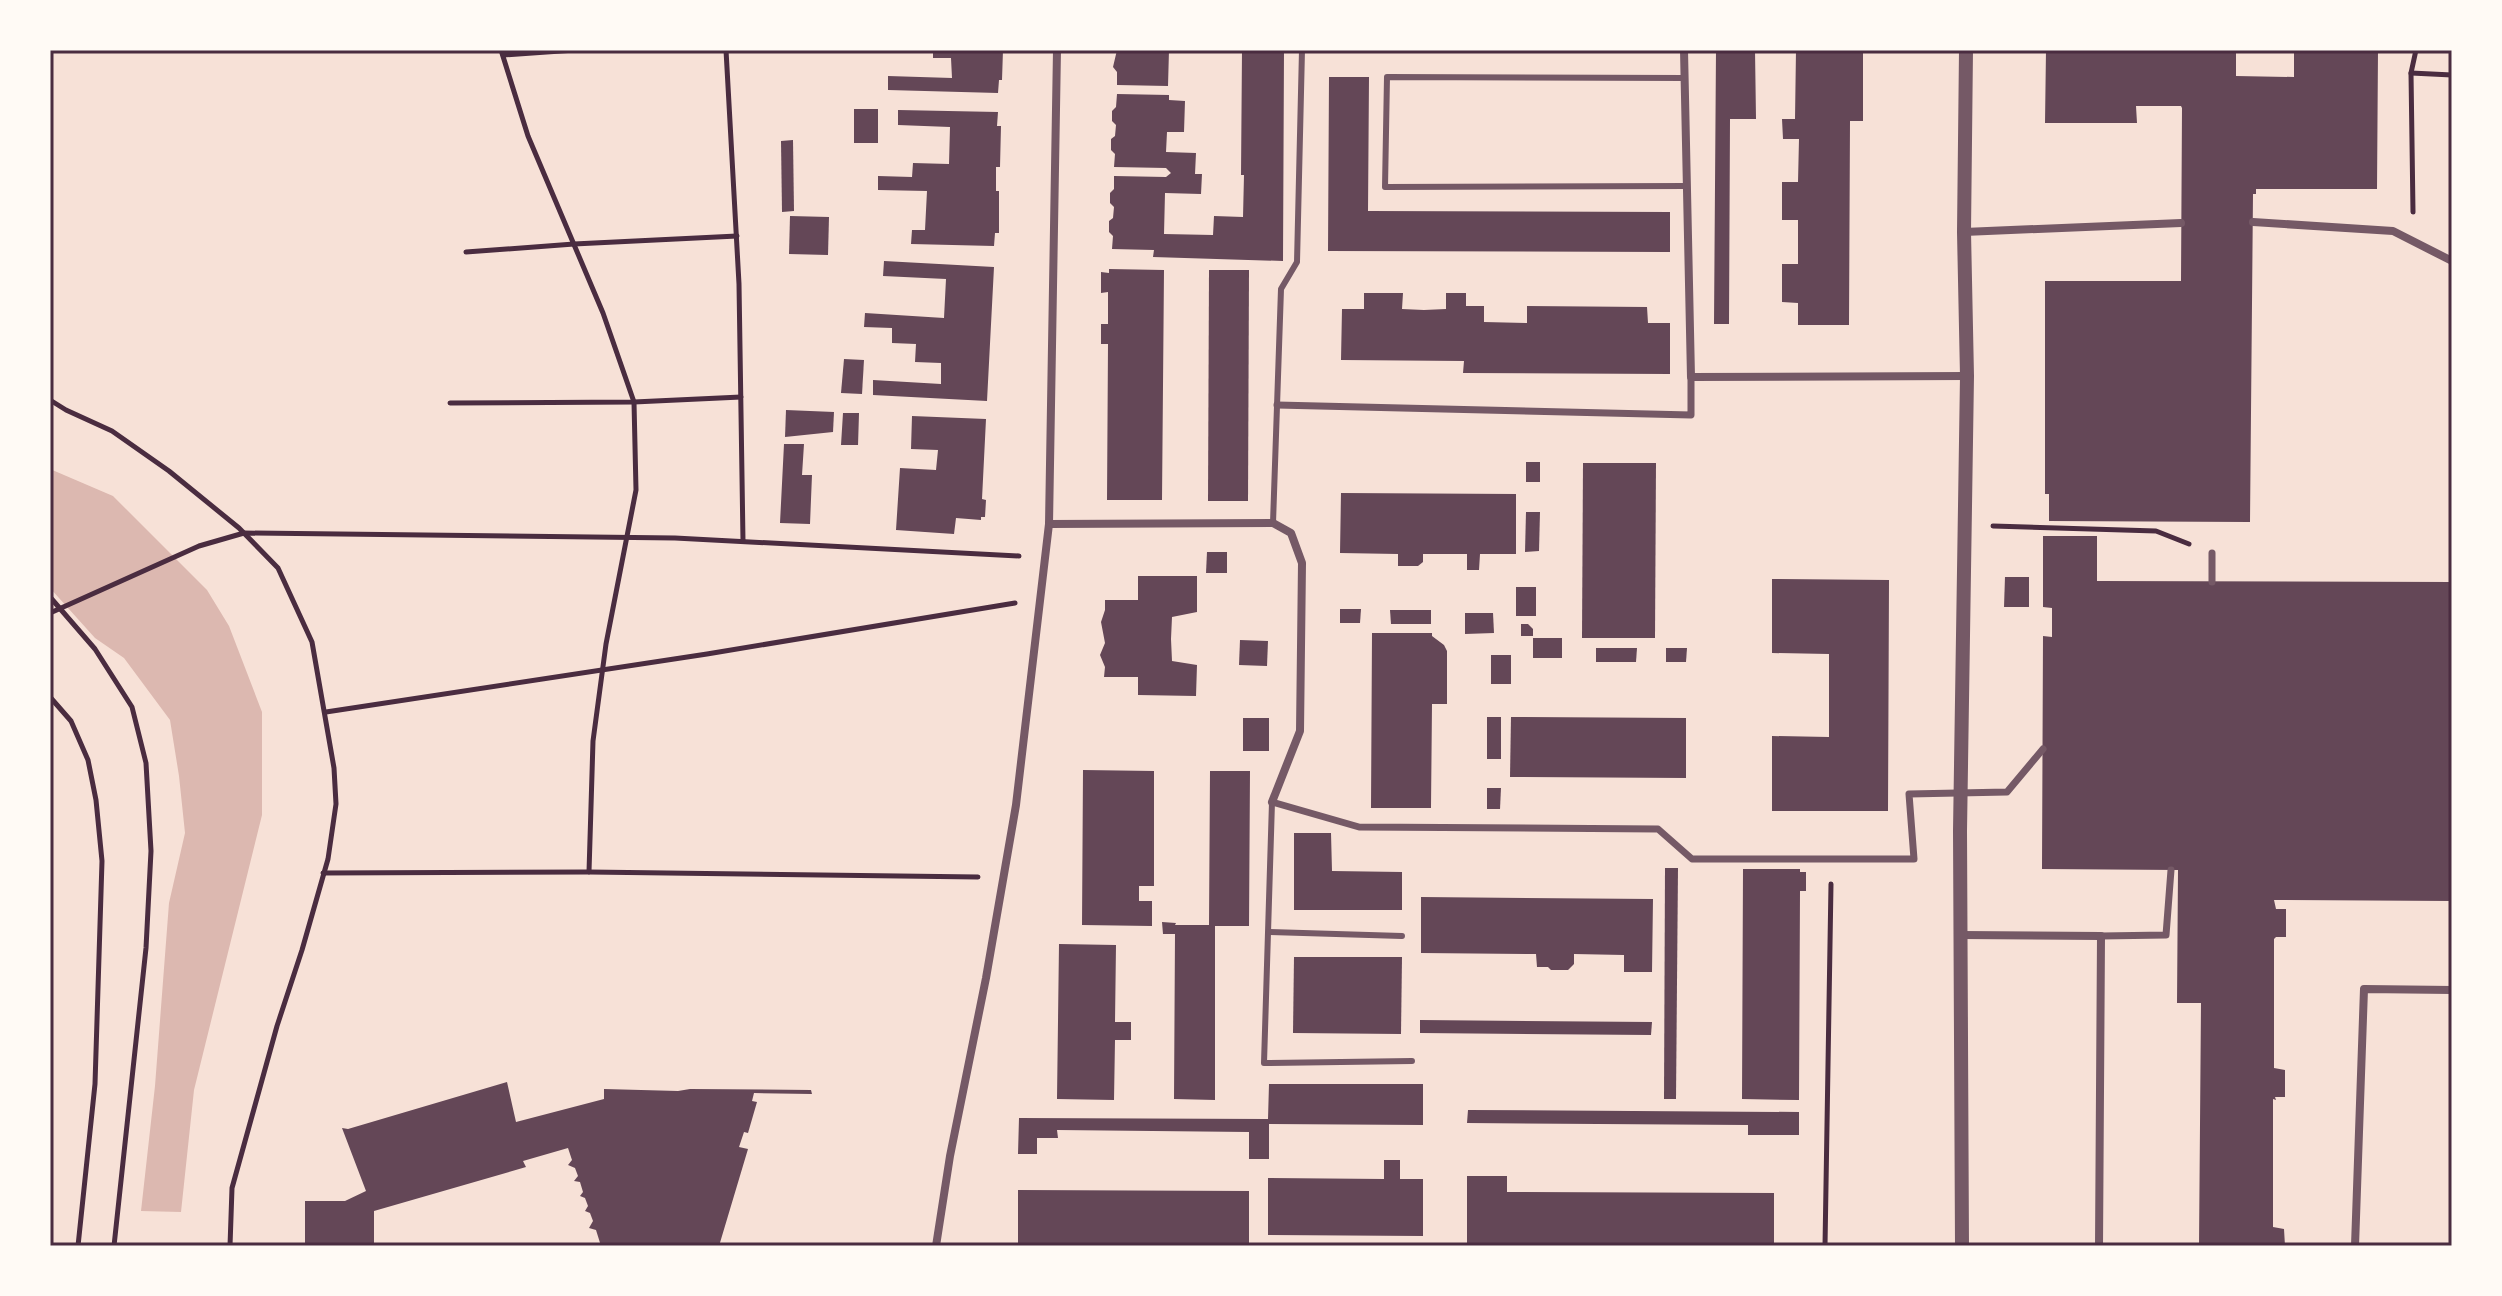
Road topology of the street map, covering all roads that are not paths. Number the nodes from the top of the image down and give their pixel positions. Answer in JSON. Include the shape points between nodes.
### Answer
{"nodes":[{"id":1,"x":1057,"y":50,"type":"edge"},
{"id":2,"x":1302,"y":50,"type":"edge"},
{"id":3,"x":1684,"y":50,"type":"edge"},
{"id":4,"x":1966,"y":50,"type":"edge"},
{"id":5,"x":1684,"y":78,"type":"junction"},
{"id":6,"x":1686,"y":186,"type":"junction"},
{"id":7,"x":2253,"y":222,"type":"dead end"},
{"id":8,"x":2181,"y":223,"type":"dead end"},
{"id":9,"x":1964,"y":232,"type":"junction"},
{"id":10,"x":2452,"y":261,"type":"edge"},
{"id":11,"x":1967,"y":376,"type":"junction"},
{"id":12,"x":1691,"y":377,"type":"junction"},
{"id":13,"x":1277,"y":405,"type":"junction"},
{"id":14,"x":1273,"y":523,"type":"junction"},
{"id":15,"x":1049,"y":524,"type":"junction"},
{"id":16,"x":2212,"y":553,"type":"road end"},
{"id":17,"x":2212,"y":582,"type":"dead end"},
{"id":18,"x":2043,"y":749,"type":"dead end"},
{"id":19,"x":1961,"y":792,"type":"junction"},
{"id":20,"x":1272,"y":802,"type":"junction"},
{"id":21,"x":2171,"y":870,"type":"dead end"},
{"id":22,"x":1269,"y":932,"type":"junction"},
{"id":23,"x":1962,"y":935,"type":"junction"},
{"id":24,"x":1402,"y":936,"type":"dead end"},
{"id":25,"x":2101,"y":936,"type":"junction"},
{"id":26,"x":2452,"y":990,"type":"edge"},
{"id":27,"x":1412,"y":1061,"type":"dead end"},
{"id":28,"x":936,"y":1246,"type":"edge"},
{"id":29,"x":1962,"y":1246,"type":"edge"},
{"id":30,"x":2099,"y":1246,"type":"edge"},
{"id":31,"x":2355,"y":1246,"type":"edge"}],
"edges":[{"from":1,"to":15,"type":"street"},
{"from":2,"to":13,"type":"lane","via":[[1297,262],[1281,289]]},
{"from":3,"to":5,"type":"street"},
{"from":4,"to":9,"type":"street"},
{"from":5,"to":6,"type":"street"},
{"from":5,"to":6,"type":"lane","via":[[1387,77],[1385,187]]},
{"from":6,"to":12,"type":"street"},
{"from":7,"to":10,"type":"street","via":[[2393,231]]},
{"from":8,"to":9,"type":"street"},
{"from":9,"to":11,"type":"street"},
{"from":11,"to":12,"type":"street"},
{"from":11,"to":19,"type":"street"},
{"from":12,"to":13,"type":"street","via":[[1691,415]]},
{"from":13,"to":14,"type":"lane"},
{"from":14,"to":15,"type":"street"},
{"from":14,"to":20,"type":"street","via":[[1291,533],[1302,578],[1300,731]]},
{"from":15,"to":28,"type":"street","via":[[1016,805]]},
{"from":16,"to":17,"type":"street"},
{"from":18,"to":19,"type":"street","via":[[2007,792]]},
{"from":19,"to":20,"type":"street","via":[[1909,794],[1914,859],[1692,859],[1658,829],[1359,827]]},
{"from":19,"to":23,"type":"street"},
{"from":20,"to":22,"type":"lane"},
{"from":21,"to":25,"type":"street","via":[[2166,935]]},
{"from":22,"to":24,"type":"lane"},
{"from":22,"to":27,"type":"lane","via":[[1264,1063]]},
{"from":23,"to":25,"type":"street"},
{"from":23,"to":29,"type":"street"},
{"from":25,"to":30,"type":"street"},
{"from":26,"to":31,"type":"street","via":[[2364,989]]}]}
